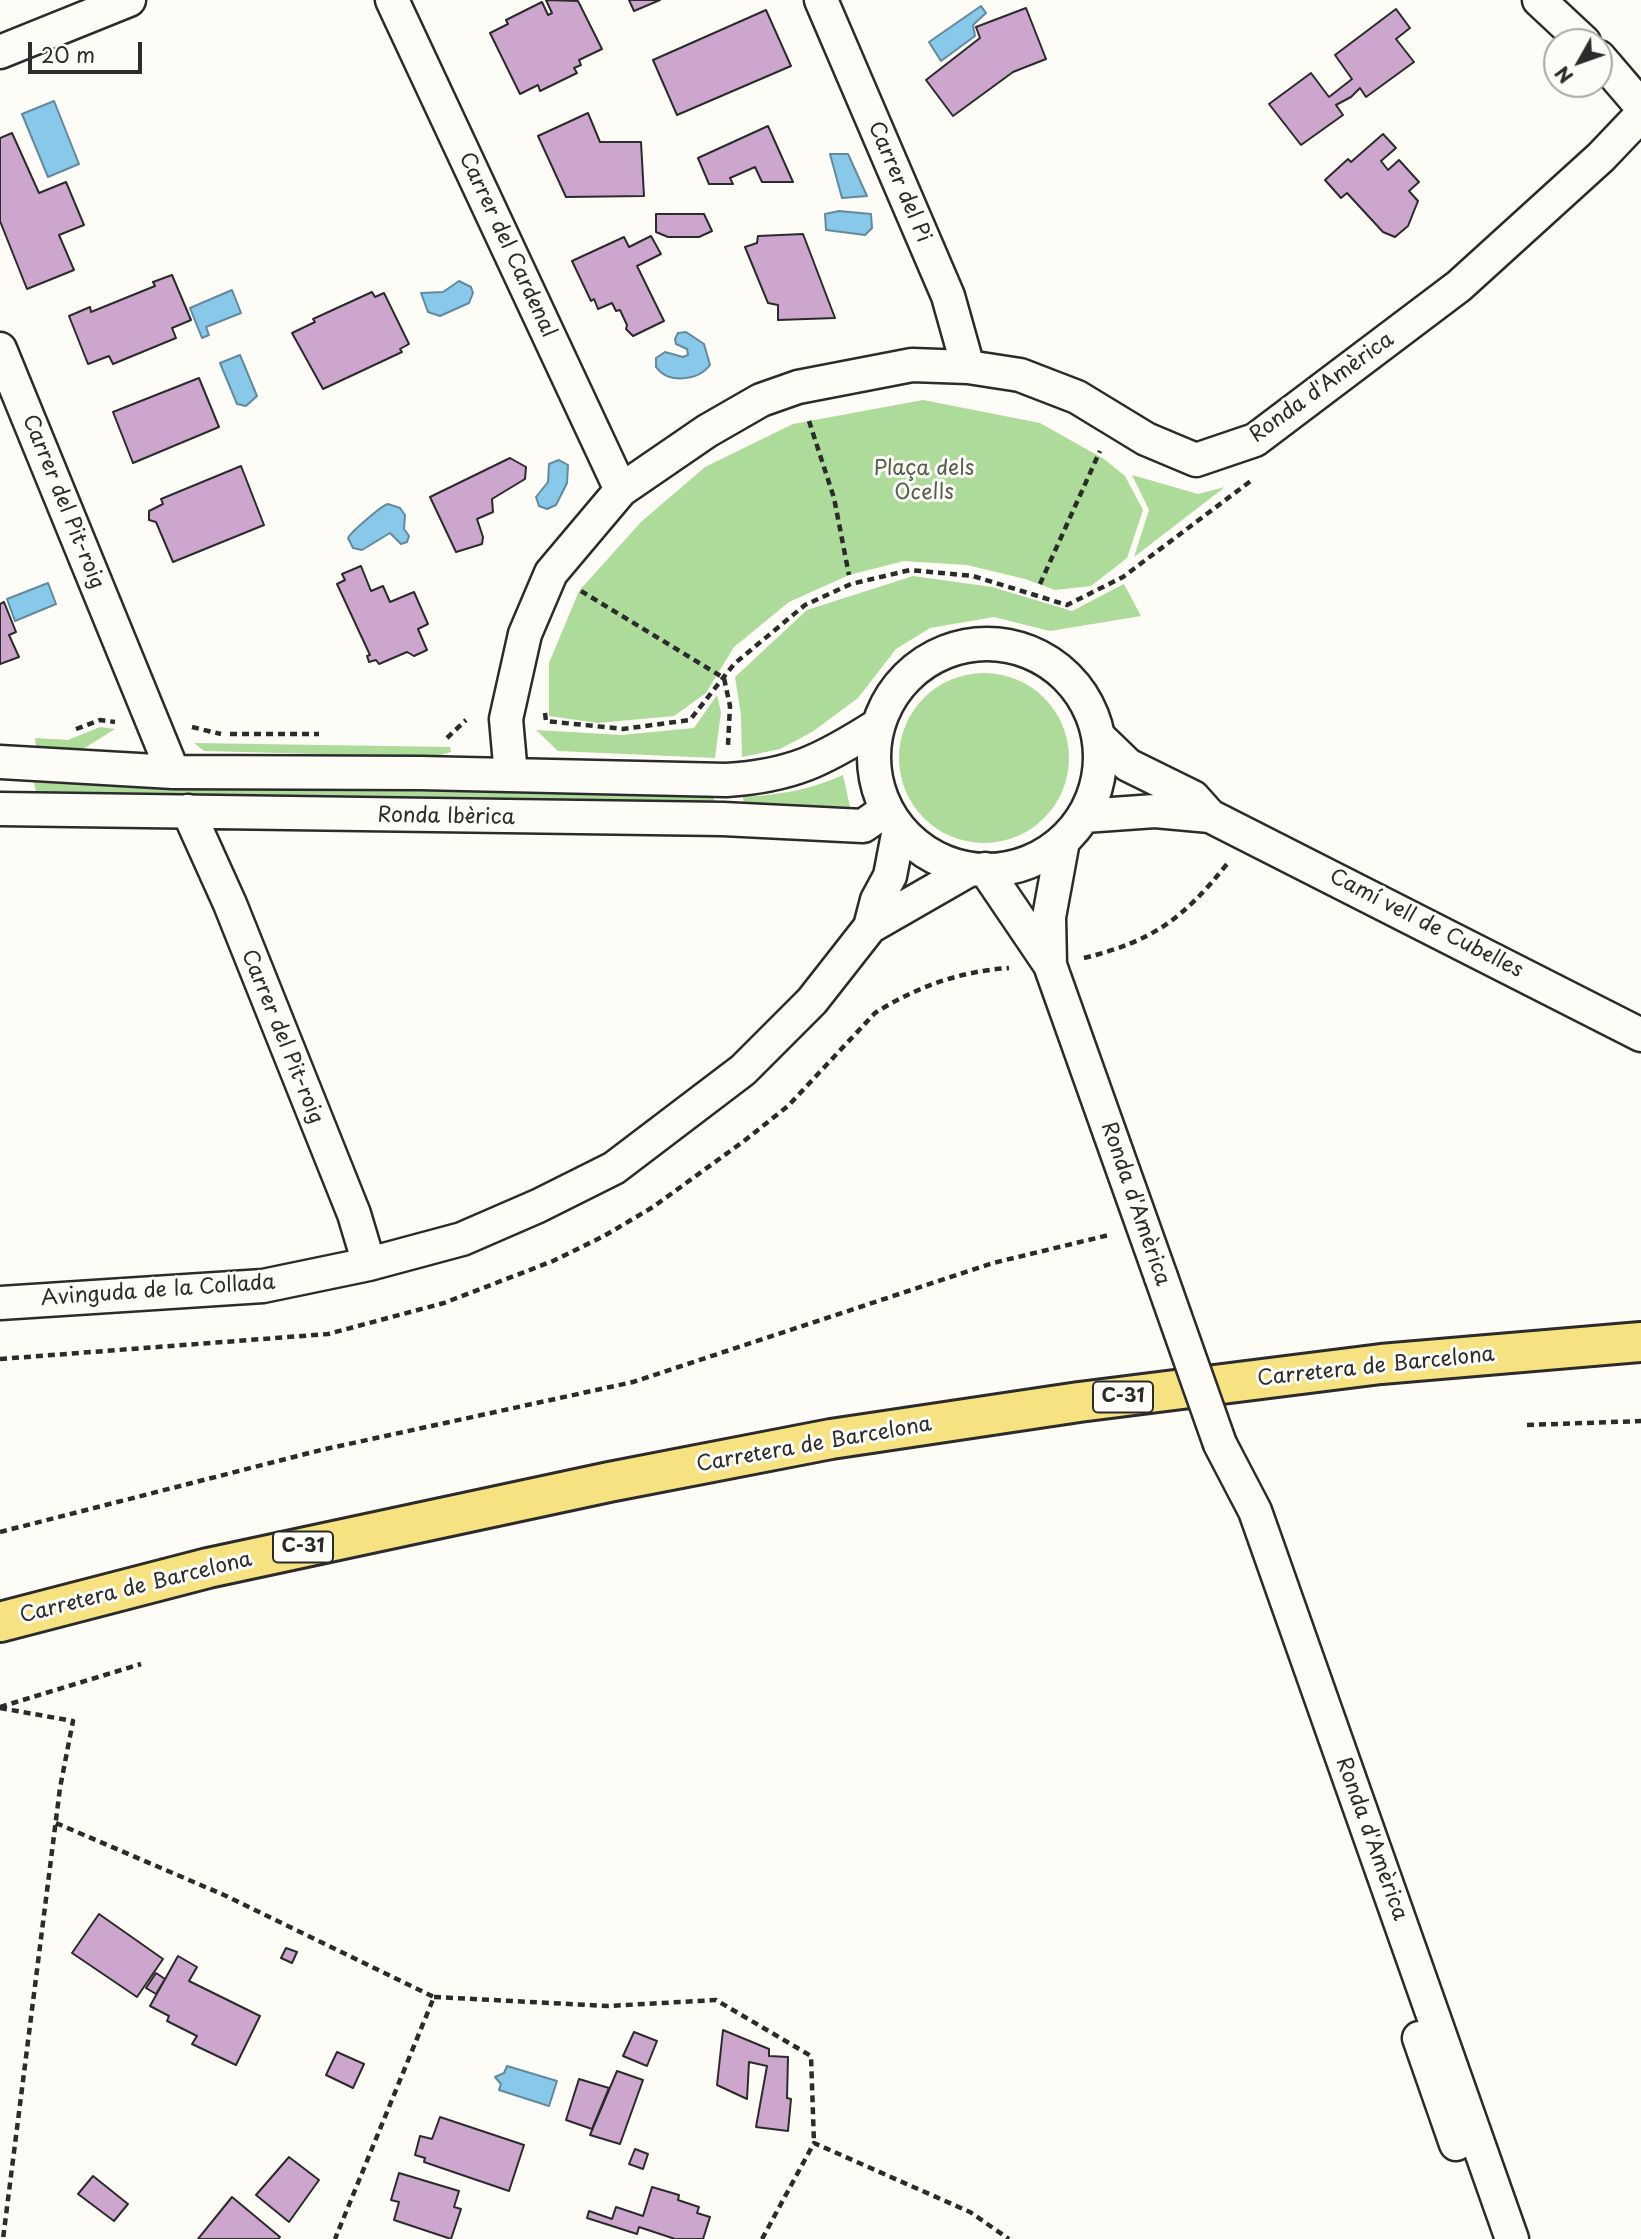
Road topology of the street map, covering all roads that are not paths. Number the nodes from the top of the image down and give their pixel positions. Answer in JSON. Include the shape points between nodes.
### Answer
{"nodes":[{"id":1,"x":129,"y":0,"type":"edge"},
{"id":2,"x":392,"y":0,"type":"edge"},
{"id":3,"x":821,"y":0,"type":"edge"},
{"id":4,"x":1539,"y":0,"type":"edge"},
{"id":5,"x":1569,"y":28,"type":"edge"},
{"id":6,"x":0,"y":52,"type":"edge"},
{"id":7,"x":1613,"y":73,"type":"edge"},
{"id":8,"x":1641,"y":106,"type":"edge"},
{"id":9,"x":1641,"y":114,"type":"edge"},
{"id":10,"x":0,"y":348,"type":"edge"},
{"id":11,"x":968,"y":367,"type":"junction"},
{"id":12,"x":621,"y":490,"type":"junction"},
{"id":13,"x":878,"y":725,"type":"junction"},
{"id":14,"x":1099,"y":737,"type":"junction"},
{"id":15,"x":0,"y":762,"type":"edge"},
{"id":16,"x":173,"y":772,"type":"junction"},
{"id":17,"x":510,"y":775,"type":"junction"},
{"id":18,"x":0,"y":809,"type":"edge"},
{"id":19,"x":188,"y":811,"type":"junction"},
{"id":20,"x":1084,"y":816,"type":"junction"},
{"id":21,"x":1210,"y":816,"type":"junction"},
{"id":22,"x":893,"y":819,"type":"junction"},
{"id":23,"x":1063,"y":841,"type":"junction"},
{"id":24,"x":978,"y":869,"type":"junction"},
{"id":25,"x":870,"y":927,"type":"junction"},
{"id":26,"x":1050,"y":965,"type":"junction"},
{"id":27,"x":1641,"y":1035,"type":"edge"},
{"id":28,"x":369,"y":1265,"type":"junction"},
{"id":29,"x":0,"y":1303,"type":"edge"},
{"id":30,"x":1641,"y":1342,"type":"edge"},
{"id":31,"x":1220,"y":1444,"type":"junction"},
{"id":32,"x":0,"y":1622,"type":"edge"},
{"id":33,"x":1490,"y":2239,"type":"edge"},
{"id":34,"x":1512,"y":2239,"type":"edge"}],
"edges":[{"from":1,"to":6,"type":"street"},
{"from":2,"to":12,"type":"street","name":"Carrer del Cardenal"},
{"from":3,"to":11,"type":"street","name":"Carrer del Pi","via":[[948,296]]},
{"from":4,"to":5,"type":"street"},
{"from":7,"to":8,"type":"street"},
{"from":9,"to":11,"type":"street","name":"Ronda d'Amèrica","via":[[1601,157],[1459,286],[1255,440],[1196,460],[1146,439],[1077,397],[1020,374]]},
{"from":10,"to":16,"type":"street","name":"Carrer del Pit-roig"},
{"from":11,"to":12,"type":"street","name":"Ronda d'Amèrica","via":[[912,365],[798,387],[761,400]]},
{"from":12,"to":17,"type":"street","name":"Ronda d'Amèrica","via":[[551,573],[525,634],[506,719]]},
{"from":13,"to":14,"type":"street","via":[[893,691],[920,664],[955,648],[993,643],[1030,652],[1062,672],[1086,701]]},
{"from":13,"to":17,"type":"street","name":"Ronda Ibèrica","via":[[803,767],[770,777]]},
{"from":13,"to":22,"type":"street","via":[[873,754],[876,782]]},
{"from":14,"to":20,"type":"street","via":[[1098,778]]},
{"from":14,"to":21,"type":"street","name":"Camí vell de Cubelles","via":[[1128,765],[1192,797]]},
{"from":15,"to":16,"type":"street","name":"Ronda Ibèrica"},
{"from":16,"to":17,"type":"street","name":"Ronda Ibèrica"},
{"from":18,"to":19,"type":"street","name":"Ronda Ibèrica"},
{"from":19,"to":22,"type":"street","name":"Ronda Ibèrica","via":[[723,819],[863,826]]},
{"from":19,"to":28,"type":"street","name":"Carrer del Pit-roig","via":[[354,1214]]},
{"from":20,"to":21,"type":"street","name":"Camí vell de Cubelles","via":[[1155,811]]},
{"from":20,"to":23,"type":"street"},
{"from":21,"to":27,"type":"street","name":"Camí vell de Cubelles"},
{"from":22,"to":24,"type":"street","via":[[937,858]]},
{"from":22,"to":25,"type":"street","name":"Avinguda de la Collada","via":[[890,876]]},
{"from":23,"to":24,"type":"street","via":[[1037,859],[1007,869]]},
{"from":23,"to":26,"type":"street","name":"Ronda d'Amèrica","via":[[1049,917]]},
{"from":24,"to":25,"type":"street","name":"Avinguda de la Collada"},
{"from":24,"to":26,"type":"street","name":"Ronda d'Amèrica"},
{"from":25,"to":28,"type":"street","name":"Avinguda de la Collada","via":[[811,1001],[743,1070],[614,1168],[462,1239]]},
{"from":26,"to":31,"type":"street","name":"Ronda d'Amèrica","bridge":true},
{"from":28,"to":29,"type":"street","name":"Avinguda de la Collada","via":[[263,1286]]},
{"from":30,"to":32,"type":"highway","name":"Carretera de Barcelona","number":"C-31","via":[[1381,1364],[831,1439],[222,1565]]},
{"from":31,"to":33,"type":"street","name":"Ronda d'Amèrica","via":[[1228,1501]]},
{"from":31,"to":34,"type":"street","name":"Ronda d'Amèrica","via":[[1255,1511]]}]}
